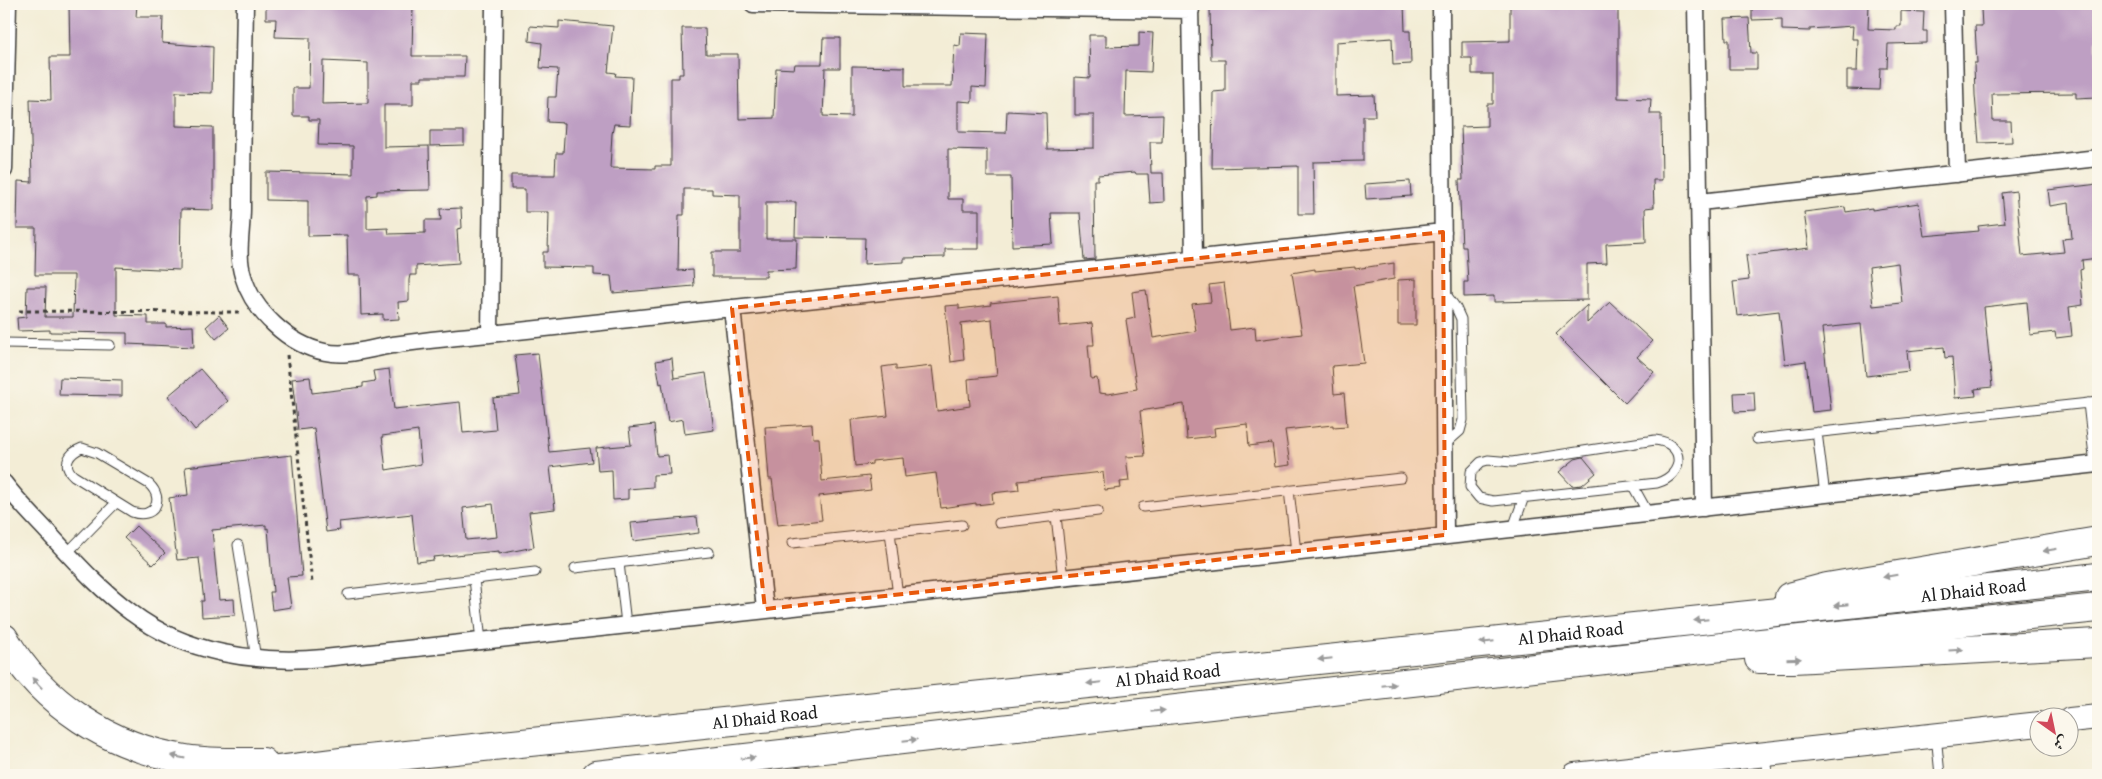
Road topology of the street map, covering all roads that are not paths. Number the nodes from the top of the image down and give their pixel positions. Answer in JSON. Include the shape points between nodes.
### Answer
{"nodes":[{"id":1,"x":8,"y":4,"type":"edge"},
{"id":2,"x":245,"y":4,"type":"edge"},
{"id":3,"x":494,"y":4,"type":"edge"},
{"id":4,"x":753,"y":4,"type":"edge"},
{"id":5,"x":1440,"y":4,"type":"edge"},
{"id":6,"x":1696,"y":4,"type":"edge"},
{"id":7,"x":1954,"y":4,"type":"edge"},
{"id":8,"x":1190,"y":7,"type":"edge"},
{"id":9,"x":4,"y":110,"type":"edge"},
{"id":10,"x":2098,"y":158,"type":"edge"},
{"id":11,"x":4,"y":170,"type":"edge"},
{"id":12,"x":1957,"y":174,"type":"junction"},
{"id":13,"x":1700,"y":202,"type":"junction"},
{"id":14,"x":242,"y":220,"type":"junction"},
{"id":15,"x":1443,"y":232,"type":"junction"},
{"id":16,"x":1194,"y":258,"type":"junction"},
{"id":17,"x":732,"y":308,"type":"junction"},
{"id":18,"x":280,"y":324,"type":"junction"},
{"id":19,"x":490,"y":334,"type":"junction"},
{"id":20,"x":4,"y":343,"type":"edge"},
{"id":21,"x":110,"y":345,"type":"dead end"},
{"id":22,"x":2098,"y":402,"type":"edge"},
{"id":23,"x":2088,"y":403,"type":"junction"},
{"id":24,"x":1818,"y":432,"type":"junction"},
{"id":25,"x":1757,"y":439,"type":"dead end"},
{"id":26,"x":2096,"y":464,"type":"edge"},
{"id":27,"x":1401,"y":478,"type":"dead end"},
{"id":28,"x":5,"y":486,"type":"edge"},
{"id":29,"x":1633,"y":486,"type":"junction"},
{"id":30,"x":1289,"y":490,"type":"junction"},
{"id":31,"x":1824,"y":495,"type":"junction"},
{"id":32,"x":1524,"y":497,"type":"junction"},
{"id":33,"x":116,"y":503,"type":"junction"},
{"id":34,"x":1143,"y":507,"type":"dead end"},
{"id":35,"x":1704,"y":508,"type":"junction"},
{"id":36,"x":1098,"y":511,"type":"dead end"},
{"id":37,"x":1648,"y":514,"type":"junction"},
{"id":38,"x":1056,"y":516,"type":"junction"},
{"id":39,"x":999,"y":523,"type":"dead end"},
{"id":40,"x":962,"y":524,"type":"dead end"},
{"id":41,"x":1513,"y":528,"type":"junction"},
{"id":42,"x":890,"y":532,"type":"junction"},
{"id":43,"x":1445,"y":535,"type":"junction"},
{"id":44,"x":2098,"y":542,"type":"edge"},
{"id":45,"x":792,"y":543,"type":"dead end"},
{"id":46,"x":238,"y":545,"type":"dead end"},
{"id":47,"x":709,"y":552,"type":"dead end"},
{"id":48,"x":1296,"y":552,"type":"junction"},
{"id":49,"x":67,"y":553,"type":"junction"},
{"id":50,"x":619,"y":563,"type":"junction"},
{"id":51,"x":575,"y":568,"type":"dead end"},
{"id":52,"x":534,"y":572,"type":"dead end"},
{"id":53,"x":2098,"y":577,"type":"edge"},
{"id":54,"x":474,"y":579,"type":"junction"},
{"id":55,"x":1063,"y":579,"type":"junction"},
{"id":56,"x":348,"y":594,"type":"dead end"},
{"id":57,"x":898,"y":596,"type":"junction"},
{"id":58,"x":2098,"y":608,"type":"edge"},
{"id":59,"x":765,"y":609,"type":"junction"},
{"id":60,"x":1749,"y":615,"type":"junction"},
{"id":61,"x":626,"y":624,"type":"junction"},
{"id":62,"x":4,"y":638,"type":"edge"},
{"id":63,"x":481,"y":641,"type":"junction"},
{"id":64,"x":2098,"y":643,"type":"edge"},
{"id":65,"x":1693,"y":650,"type":"junction"},
{"id":66,"x":256,"y":659,"type":"junction"},
{"id":67,"x":2098,"y":717,"type":"edge"},
{"id":68,"x":2080,"y":719,"type":"edge"},
{"id":69,"x":2030,"y":725,"type":"edge"},
{"id":70,"x":1936,"y":735,"type":"junction"},
{"id":71,"x":349,"y":761,"type":"junction"},
{"id":72,"x":1767,"y":764,"type":"edge"},
{"id":73,"x":1702,"y":768,"type":"edge"},
{"id":74,"x":1658,"y":771,"type":"edge"},
{"id":75,"x":1606,"y":774,"type":"edge"},
{"id":76,"x":238,"y":775,"type":"edge"},
{"id":77,"x":596,"y":775,"type":"edge"},
{"id":78,"x":1575,"y":775,"type":"edge"},
{"id":79,"x":1940,"y":775,"type":"edge"}],
"edges":[{"from":1,"to":9,"type":"street"},
{"from":2,"to":14,"type":"street"},
{"from":3,"to":19,"type":"street"},
{"from":4,"to":8,"type":"street"},
{"from":5,"to":15,"type":"street"},
{"from":6,"to":13,"type":"street"},
{"from":7,"to":12,"type":"street"},
{"from":8,"to":16,"type":"street"},
{"from":9,"to":11,"type":"street"},
{"from":10,"to":12,"type":"street"},
{"from":12,"to":13,"type":"street"},
{"from":13,"to":35,"type":"street"},
{"from":14,"to":18,"type":"street","via":[[251,272]]},
{"from":14,"to":18,"type":"street","via":[[239,260],[247,289],[262,312]]},
{"from":15,"to":16,"type":"street"},
{"from":15,"to":43,"type":"street"},
{"from":16,"to":17,"type":"street"},
{"from":17,"to":19,"type":"street"},
{"from":17,"to":59,"type":"street"},
{"from":18,"to":19,"type":"street","via":[[310,348],[325,352],[354,353],[390,345]]},
{"from":20,"to":21,"type":"lane"},
{"from":22,"to":23,"type":"lane"},
{"from":23,"to":24,"type":"lane"},
{"from":23,"to":26,"type":"lane"},
{"from":24,"to":25,"type":"lane"},
{"from":24,"to":31,"type":"lane"},
{"from":26,"to":31,"type":"street"},
{"from":27,"to":30,"type":"lane"},
{"from":28,"to":49,"type":"street"},
{"from":29,"to":32,"type":"lane"},
{"from":29,"to":32,"type":"lane","via":[[1657,483],[1672,476],[1678,460],[1671,445],[1655,440],[1512,462],[1488,460],[1470,472],[1470,487],[1479,498],[1486,501]]},
{"from":29,"to":37,"type":"lane"},
{"from":30,"to":34,"type":"lane"},
{"from":30,"to":48,"type":"lane"},
{"from":31,"to":35,"type":"street"},
{"from":32,"to":41,"type":"lane"},
{"from":33,"to":33,"type":"lane","via":[[140,515],[149,513],[158,499],[149,484],[97,453],[82,448],[74,451],[67,464],[69,472]]},
{"from":33,"to":49,"type":"lane"},
{"from":35,"to":37,"type":"street"},
{"from":36,"to":38,"type":"lane"},
{"from":37,"to":41,"type":"street"},
{"from":38,"to":39,"type":"lane"},
{"from":38,"to":55,"type":"lane"},
{"from":40,"to":42,"type":"lane"},
{"from":41,"to":43,"type":"street"},
{"from":42,"to":45,"type":"lane"},
{"from":42,"to":57,"type":"lane"},
{"from":43,"to":48,"type":"street"},
{"from":44,"to":60,"type":"highway","one_way":true,"via":[[1826,587],[1787,598]]},
{"from":46,"to":66,"type":"lane"},
{"from":47,"to":50,"type":"lane"},
{"from":48,"to":55,"type":"street"},
{"from":49,"to":66,"type":"street","via":[[112,598],[156,628],[204,648]]},
{"from":50,"to":51,"type":"lane"},
{"from":50,"to":61,"type":"lane"},
{"from":52,"to":54,"type":"lane"},
{"from":53,"to":60,"type":"highway","name":"Al Dhaid Road","one_way":true},
{"from":54,"to":56,"type":"lane"},
{"from":54,"to":63,"type":"lane"},
{"from":55,"to":57,"type":"street"},
{"from":57,"to":59,"type":"street"},
{"from":58,"to":65,"type":"highway","name":"Al Dhaid Road"},
{"from":59,"to":61,"type":"street"},
{"from":60,"to":71,"type":"highway","name":"Al Dhaid Road","one_way":true},
{"from":61,"to":63,"type":"street"},
{"from":71,"to":62,"type":"highway","one_way":true,"via":[[229,762],[186,759],[144,750],[105,734],[69,712],[37,684]]},
{"from":63,"to":66,"type":"street","via":[[302,660]]},
{"from":65,"to":64,"type":"highway","one_way":true,"via":[[1743,658],[1793,659]]},
{"from":77,"to":65,"type":"highway","name":"Al Dhaid Road","one_way":true},
{"from":67,"to":68,"type":"street"},
{"from":69,"to":70,"type":"street"},
{"from":70,"to":72,"type":"street"},
{"from":70,"to":79,"type":"lane"},
{"from":71,"to":76,"type":"highway","name":"Al Dhaid Road"},
{"from":72,"to":73,"type":"street"},
{"from":73,"to":74,"type":"street"},
{"from":74,"to":75,"type":"street"},
{"from":75,"to":78,"type":"street"}]}
